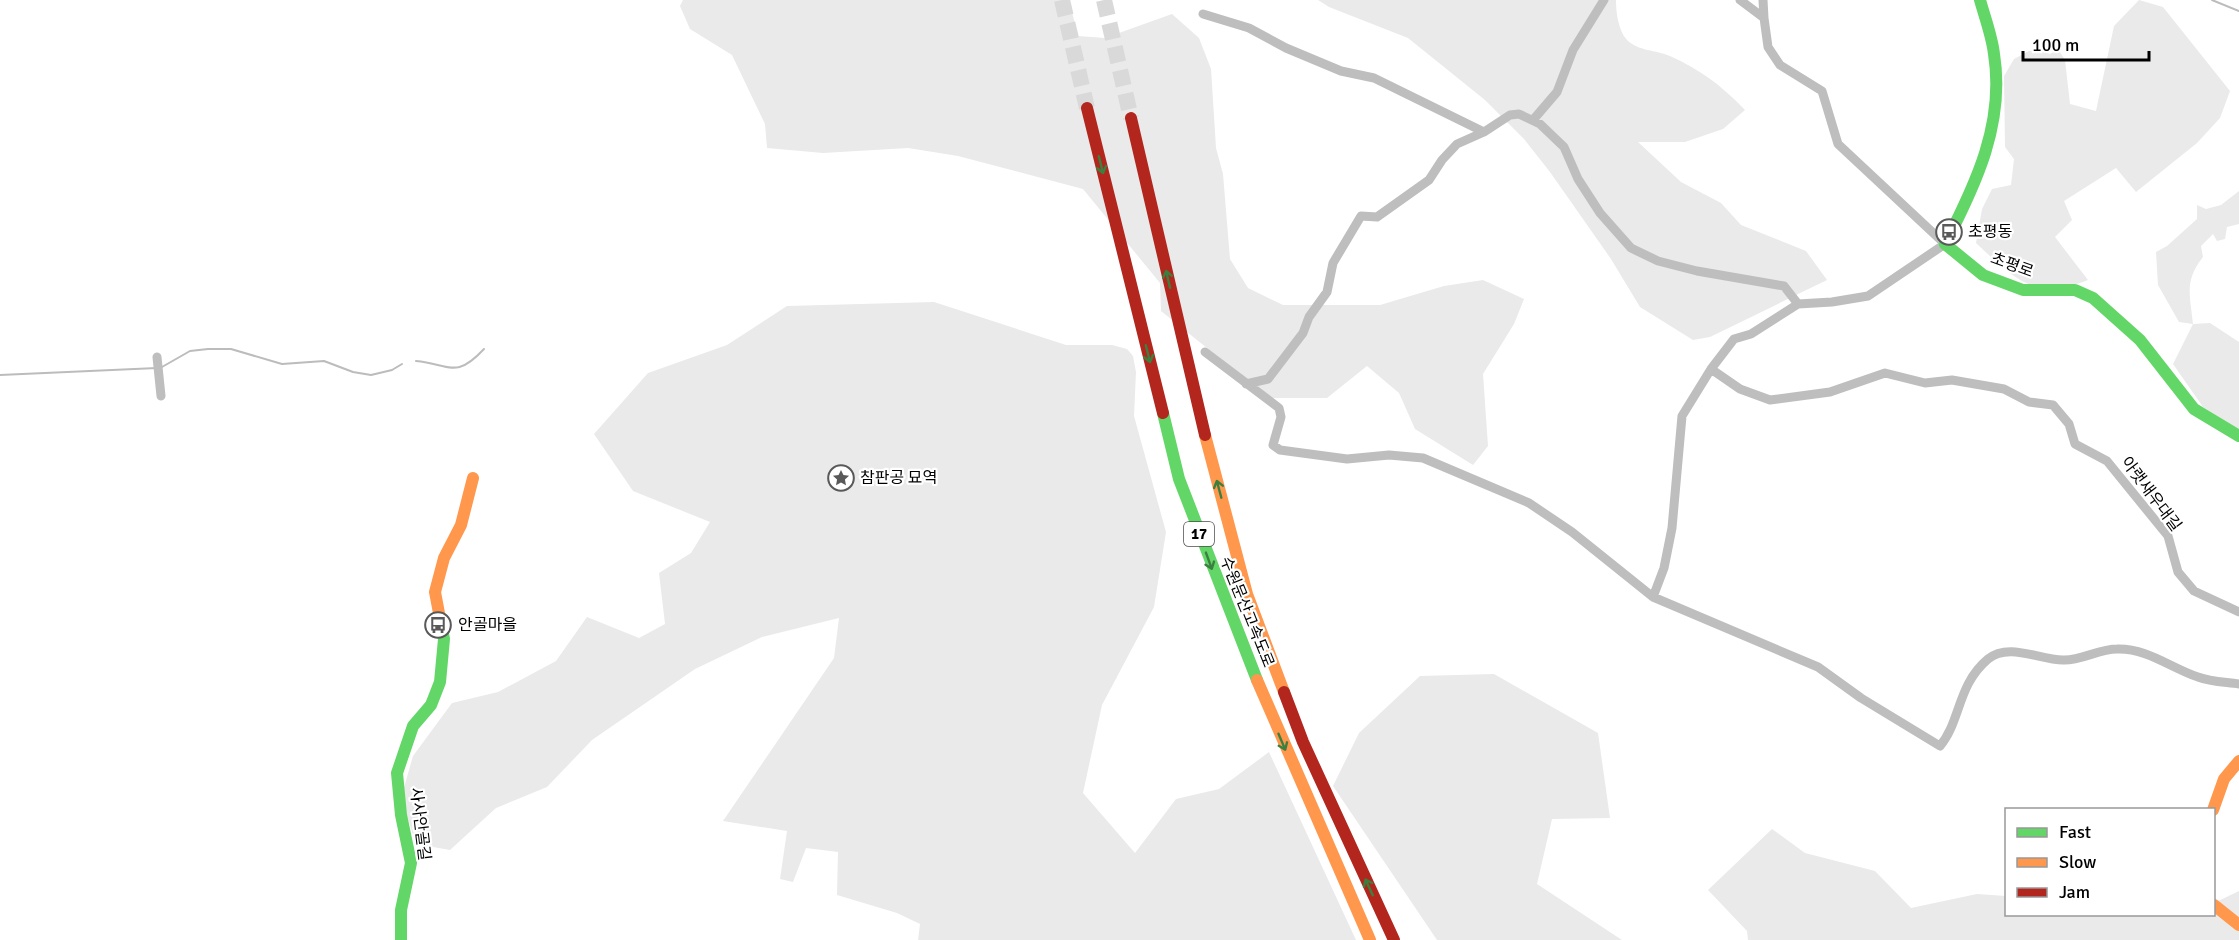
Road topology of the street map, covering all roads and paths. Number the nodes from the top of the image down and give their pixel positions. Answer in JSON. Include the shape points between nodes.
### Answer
{"nodes":[{"id":1,"x":1604,"y":0,"type":"edge"},
{"id":2,"x":1740,"y":0,"type":"edge"},
{"id":3,"x":1763,"y":0,"type":"edge"},
{"id":4,"x":1980,"y":0,"type":"edge"},
{"id":5,"x":1203,"y":14,"type":"dead end"},
{"id":6,"x":1764,"y":18,"type":"junction"},
{"id":7,"x":1087,"y":108,"type":"tunnel mouth"},
{"id":8,"x":1131,"y":118,"type":"tunnel mouth"},
{"id":9,"x":1533,"y":120,"type":"junction"},
{"id":10,"x":1485,"y":132,"type":"junction"},
{"id":11,"x":1945,"y":244,"type":"junction"},
{"id":12,"x":1798,"y":304,"type":"junction"},
{"id":13,"x":1205,"y":352,"type":"dead end"},
{"id":14,"x":157,"y":357,"type":"dead end"},
{"id":15,"x":1711,"y":369,"type":"junction"},
{"id":16,"x":1246,"y":384,"type":"junction"},
{"id":17,"x":161,"y":396,"type":"dead end"},
{"id":18,"x":2239,"y":436,"type":"edge"},
{"id":19,"x":473,"y":478,"type":"dead end"},
{"id":20,"x":1653,"y":597,"type":"junction"},
{"id":21,"x":2239,"y":612,"type":"edge"},
{"id":22,"x":2239,"y":684,"type":"edge"},
{"id":23,"x":2239,"y":761,"type":"edge"},
{"id":24,"x":2214,"y":808,"type":"edge"},
{"id":25,"x":2215,"y":906,"type":"edge"},
{"id":26,"x":2239,"y":925,"type":"edge"},
{"id":27,"x":401,"y":940,"type":"edge"},
{"id":28,"x":1370,"y":940,"type":"edge"},
{"id":29,"x":1394,"y":940,"type":"edge"}],
"edges":[{"from":1,"to":9,"type":"street","via":[[1573,50],[1557,92]]},
{"from":2,"to":6,"type":"street"},
{"from":3,"to":6,"type":"street"},
{"from":4,"to":11,"type":"main road","via":[[1995,57],[1994,121],[1978,183]]},
{"from":5,"to":10,"type":"street","via":[[1250,28],[1341,71],[1374,78]]},
{"from":6,"to":11,"type":"street","via":[[1768,47],[1780,65],[1822,91],[1838,144]]},
{"from":7,"to":28,"type":"main road","name":"수원문산고속도로","number":"17","one_way":true,"via":[[1179,479],[1283,745]]},
{"from":29,"to":8,"type":"main road","name":"수원문산고속도로","number":"17","one_way":true,"via":[[1303,742],[1247,594],[1212,466]]},
{"from":9,"to":10,"type":"street","via":[[1510,115]]},
{"from":9,"to":12,"type":"street","via":[[1564,147],[1578,179],[1600,213],[1631,248],[1658,261],[1697,271],[1784,286]]},
{"from":10,"to":16,"type":"street","via":[[1457,144],[1429,180],[1377,217],[1361,216],[1333,263],[1327,292],[1303,333],[1268,379]]},
{"from":11,"to":12,"type":"street","via":[[1868,296]]},
{"from":11,"to":18,"type":"main road","name":"초평로","via":[[1983,275],[2023,291],[2075,291],[2093,298],[2140,340],[2194,409]]},
{"from":12,"to":15,"type":"street","via":[[1751,334],[1734,339]]},
{"from":13,"to":16,"type":"street"},
{"from":14,"to":17,"type":"street"},
{"from":15,"to":20,"type":"street","via":[[1682,416],[1672,528]]},
{"from":15,"to":21,"type":"street","name":"아랫새우대길","via":[[1740,389],[1770,400],[1830,392],[1885,373],[1925,383],[1952,380],[2004,389],[2029,402],[2053,405],[2069,424],[2075,444],[2107,461],[2168,536],[2178,572],[2194,591]]},
{"from":16,"to":20,"type":"street","via":[[1279,408],[1281,417],[1273,446],[1280,450],[1347,459],[1389,455],[1423,458],[1529,503]]},
{"from":19,"to":27,"type":"main road","name":"사사안골길","via":[[461,525],[444,558],[435,592],[444,639],[440,682],[432,705],[413,726],[397,773],[411,863],[401,910]]},
{"from":20,"to":22,"type":"street","via":[[1818,668],[1940,746],[1949,735],[1966,686],[1988,658],[2008,651],[2065,661],[2117,649],[2150,655],[2200,678]]},
{"from":23,"to":24,"type":"main road","via":[[2224,779]]},
{"from":25,"to":26,"type":"main road"}]}
